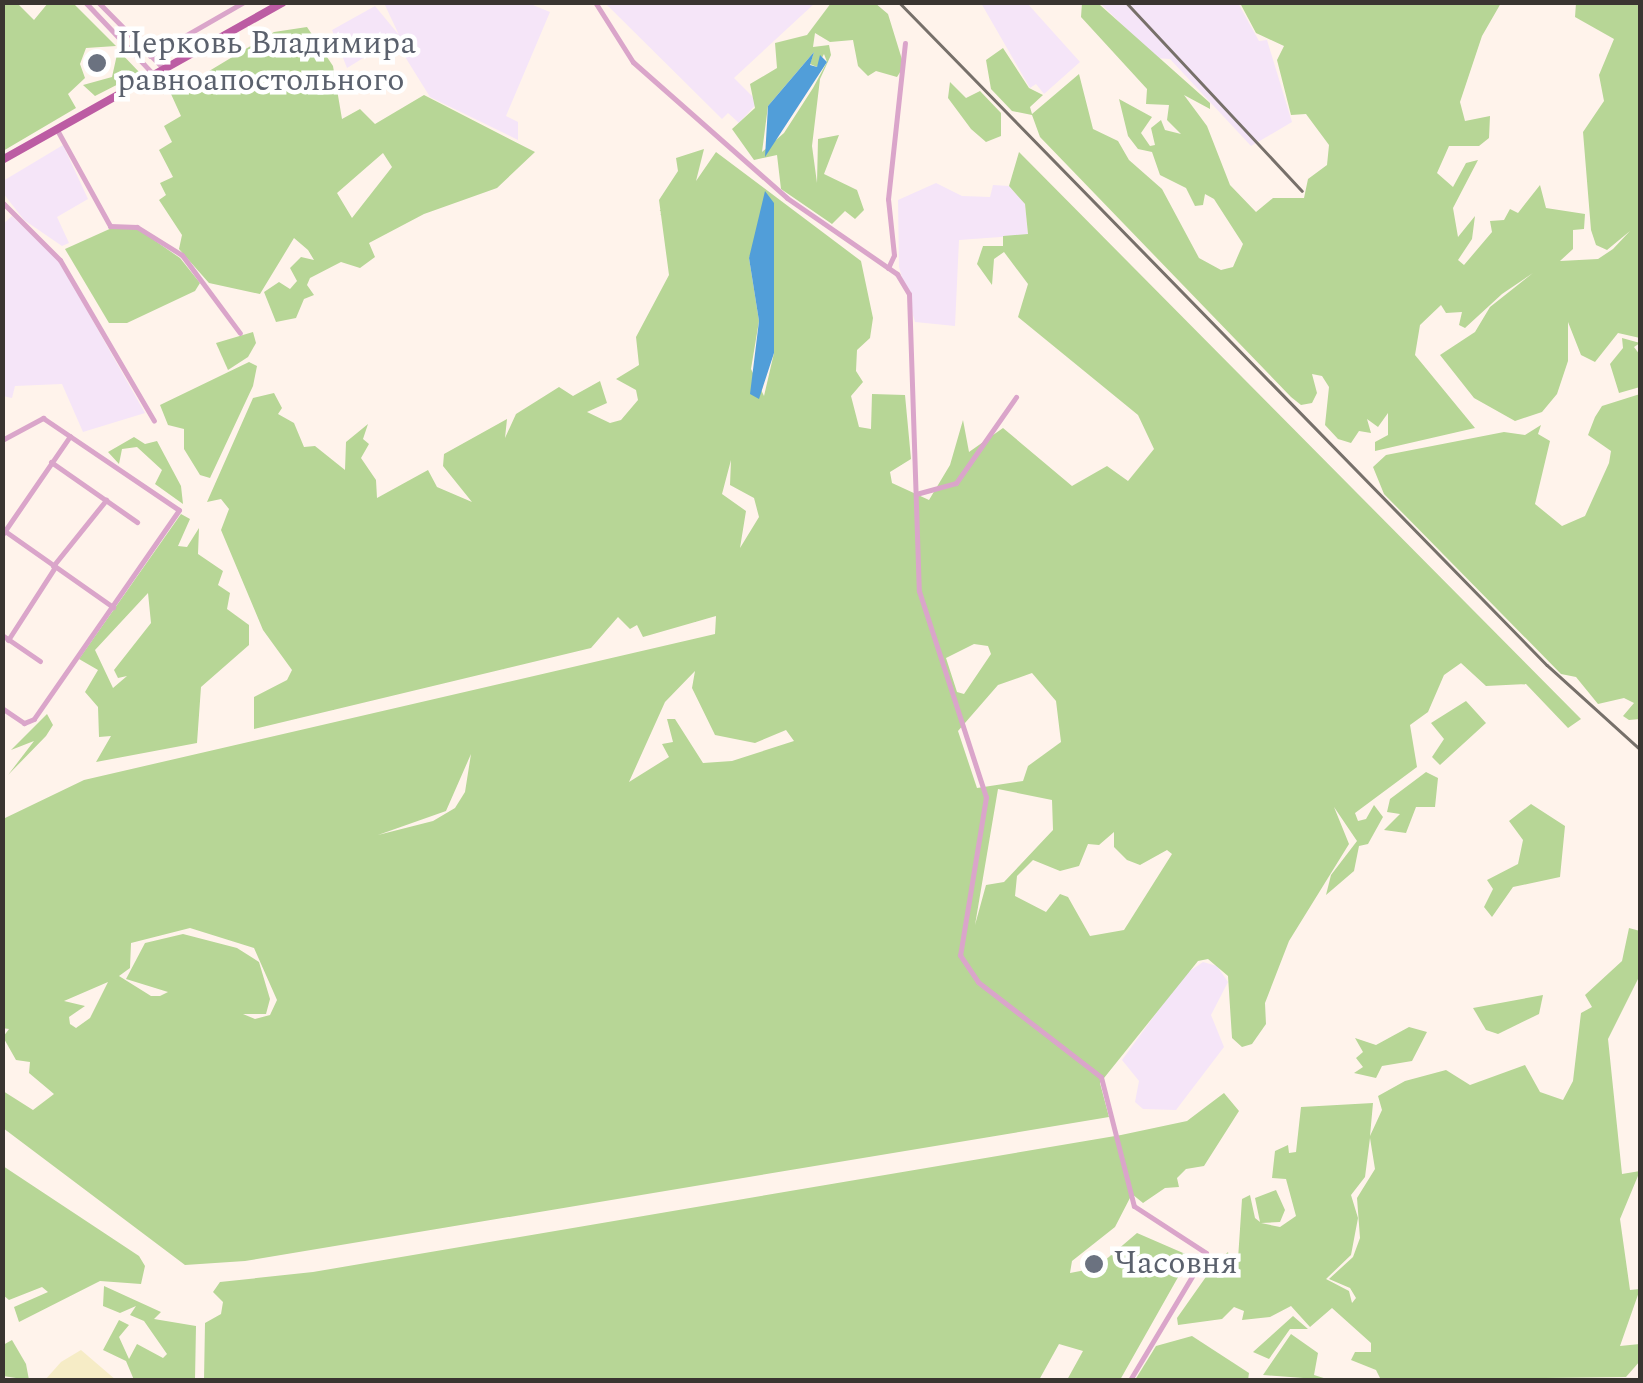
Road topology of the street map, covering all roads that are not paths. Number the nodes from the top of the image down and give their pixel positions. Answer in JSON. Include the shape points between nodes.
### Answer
{"nodes":[{"id":1,"x":85,"y":2,"type":"edge"},
{"id":2,"x":98,"y":2,"type":"edge"},
{"id":3,"x":244,"y":2,"type":"edge"},
{"id":4,"x":283,"y":2,"type":"edge"},
{"id":5,"x":594,"y":2,"type":"edge"},
{"id":6,"x":905,"y":43,"type":"dead end"},
{"id":7,"x":150,"y":56,"type":"junction"},
{"id":8,"x":165,"y":70,"type":"junction"},
{"id":9,"x":155,"y":76,"type":"junction"},
{"id":10,"x":56,"y":128,"type":"junction"},
{"id":11,"x":2,"y":160,"type":"edge"},
{"id":12,"x":2,"y":202,"type":"edge"},
{"id":13,"x":888,"y":268,"type":"junction"},
{"id":14,"x":240,"y":332,"type":"dead end"},
{"id":15,"x":1016,"y":397,"type":"dead end"},
{"id":16,"x":154,"y":421,"type":"dead end"},
{"id":17,"x":70,"y":436,"type":"junction"},
{"id":18,"x":2,"y":440,"type":"edge"},
{"id":19,"x":51,"y":462,"type":"junction"},
{"id":20,"x":916,"y":494,"type":"junction"},
{"id":21,"x":106,"y":500,"type":"junction"},
{"id":22,"x":136,"y":522,"type":"dead end"},
{"id":23,"x":3,"y":532,"type":"edge"},
{"id":24,"x":54,"y":566,"type":"junction"},
{"id":25,"x":113,"y":607,"type":"junction"},
{"id":26,"x":6,"y":637,"type":"edge"},
{"id":27,"x":40,"y":661,"type":"dead end"},
{"id":28,"x":2,"y":708,"type":"edge"},
{"id":29,"x":1130,"y":1380,"type":"edge"}],
"edges":[{"from":1,"to":9,"type":"street"},
{"from":2,"to":7,"type":"street"},
{"from":3,"to":7,"type":"street"},
{"from":4,"to":8,"type":"main road"},
{"from":5,"to":13,"type":"street","via":[[632,62],[787,198]]},
{"from":6,"to":13,"type":"street","via":[[888,199],[894,255]]},
{"from":7,"to":8,"type":"street"},
{"from":8,"to":9,"type":"main road"},
{"from":9,"to":10,"type":"main road"},
{"from":10,"to":11,"type":"main road"},
{"from":10,"to":14,"type":"street","via":[[110,226],[138,227],[182,255]]},
{"from":12,"to":16,"type":"street","via":[[60,260]]},
{"from":13,"to":20,"type":"street","via":[[909,294]]},
{"from":15,"to":20,"type":"street","via":[[956,483]]},
{"from":17,"to":18,"type":"street","via":[[44,418]]},
{"from":17,"to":19,"type":"street"},
{"from":17,"to":25,"type":"street","via":[[179,510]]},
{"from":19,"to":21,"type":"street"},
{"from":19,"to":23,"type":"street"},
{"from":20,"to":29,"type":"street","via":[[923,611],[986,797],[960,955],[978,982],[1101,1077],[1134,1206],[1206,1253]]},
{"from":21,"to":22,"type":"street"},
{"from":21,"to":24,"type":"street"},
{"from":23,"to":24,"type":"street"},
{"from":24,"to":25,"type":"street"},
{"from":24,"to":26,"type":"street"},
{"from":25,"to":28,"type":"street","via":[[29,724]]},
{"from":26,"to":27,"type":"street"}]}
